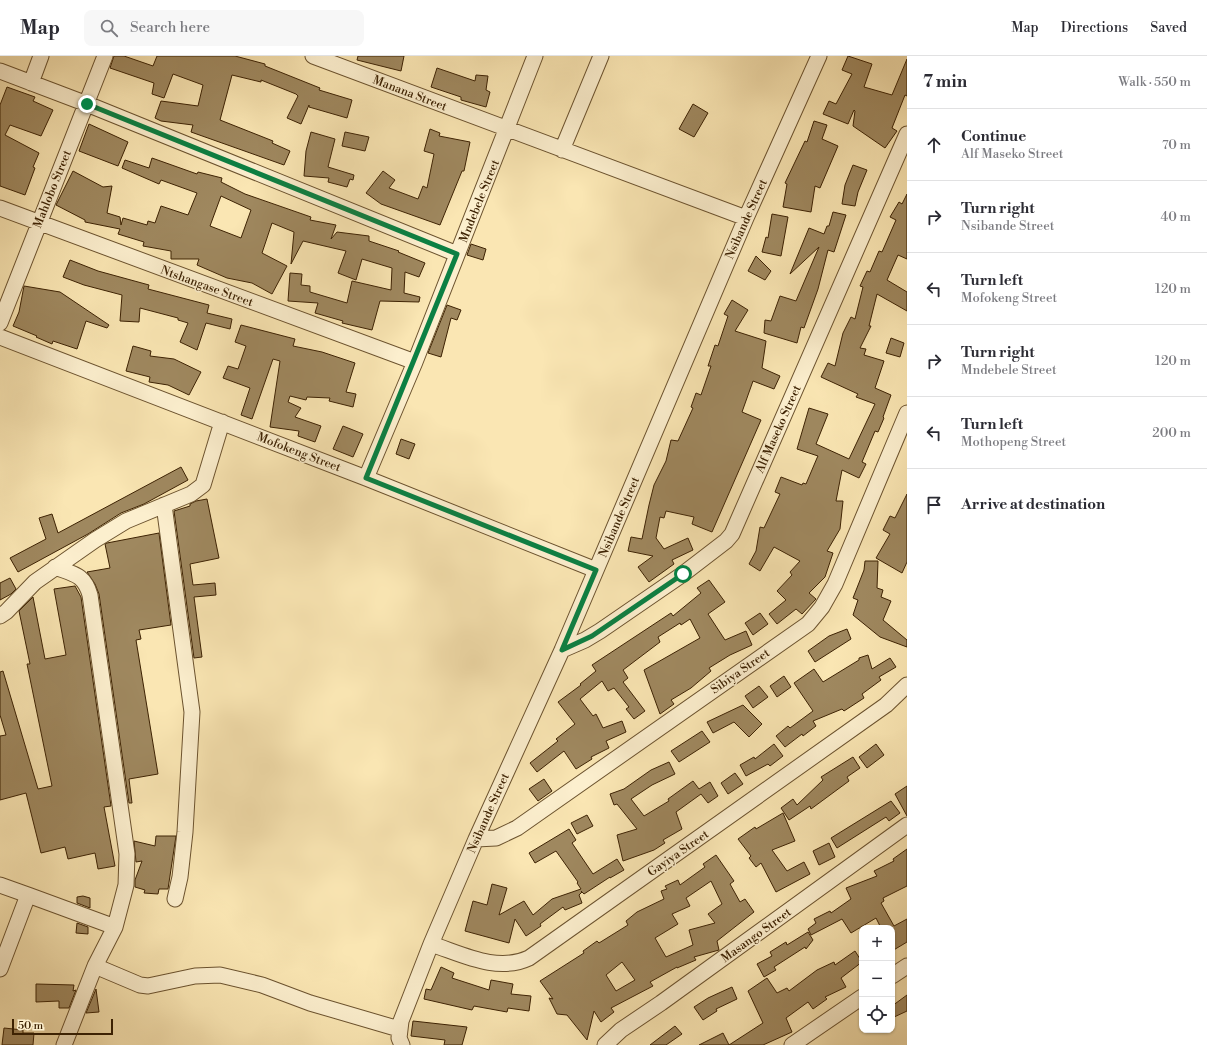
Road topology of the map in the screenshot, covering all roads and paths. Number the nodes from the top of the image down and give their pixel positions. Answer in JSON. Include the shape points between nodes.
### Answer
{"nodes":[{"id":1,"x":41,"y":56,"type":"edge"},
{"id":2,"x":105,"y":56,"type":"edge"},
{"id":3,"x":313,"y":56,"type":"edge"},
{"id":4,"x":535,"y":56,"type":"edge"},
{"id":5,"x":601,"y":56,"type":"edge"},
{"id":6,"x":819,"y":56,"type":"edge"},
{"id":7,"x":0,"y":71,"type":"edge"},
{"id":8,"x":31,"y":83,"type":"junction"},
{"id":9,"x":87,"y":104,"type":"junction"},
{"id":10,"x":508,"y":130,"type":"junction"},
{"id":11,"x":907,"y":134,"type":"edge"},
{"id":12,"x":562,"y":150,"type":"junction"},
{"id":13,"x":0,"y":208,"type":"edge"},
{"id":14,"x":746,"y":218,"type":"junction"},
{"id":15,"x":39,"y":223,"type":"junction"},
{"id":16,"x":457,"y":254,"type":"junction"},
{"id":17,"x":0,"y":323,"type":"edge"},
{"id":18,"x":0,"y":337,"type":"edge"},
{"id":19,"x":414,"y":362,"type":"junction"},
{"id":20,"x":907,"y":414,"type":"edge"},
{"id":21,"x":222,"y":422,"type":"junction"},
{"id":22,"x":366,"y":478,"type":"junction"},
{"id":23,"x":164,"y":505,"type":"junction"},
{"id":24,"x":55,"y":567,"type":"junction"},
{"id":25,"x":596,"y":570,"type":"junction"},
{"id":26,"x":0,"y":616,"type":"edge"},
{"id":27,"x":562,"y":650,"type":"junction"},
{"id":28,"x":907,"y":685,"type":"edge"},
{"id":29,"x":907,"y":824,"type":"edge"},
{"id":30,"x":476,"y":839,"type":"junction"},
{"id":31,"x":0,"y":884,"type":"edge"},
{"id":32,"x":28,"y":895,"type":"junction"},
{"id":33,"x":175,"y":899,"type":"dead end"},
{"id":34,"x":115,"y":927,"type":"junction"},
{"id":35,"x":431,"y":944,"type":"junction"},
{"id":36,"x":95,"y":966,"type":"junction"},
{"id":37,"x":907,"y":966,"type":"edge"},
{"id":38,"x":0,"y":969,"type":"edge"},
{"id":39,"x":895,"y":974,"type":"edge"},
{"id":40,"x":859,"y":999,"type":"edge"},
{"id":41,"x":399,"y":1029,"type":"junction"},
{"id":42,"x":64,"y":1045,"type":"edge"},
{"id":43,"x":402,"y":1045,"type":"edge"},
{"id":44,"x":605,"y":1045,"type":"edge"},
{"id":45,"x":792,"y":1045,"type":"edge"}],
"edges":[{"from":1,"to":8,"type":"street"},
{"from":2,"to":9,"type":"street","name":"Mahlobo Street"},
{"from":3,"to":10,"type":"street","name":"Manana Street"},
{"from":4,"to":10,"type":"street","name":"Mndebele Street"},
{"from":5,"to":12,"type":"street"},
{"from":6,"to":14,"type":"street","name":"Nsibande Street"},
{"from":7,"to":8,"type":"street"},
{"from":8,"to":9,"type":"street"},
{"from":9,"to":15,"type":"street","name":"Mahlobo Street"},
{"from":9,"to":16,"type":"street"},
{"from":10,"to":12,"type":"street","name":"Manana Street"},
{"from":10,"to":16,"type":"street","name":"Mndebele Street"},
{"from":11,"to":27,"type":"street","name":"Alf Maseko Street","via":[[732,534],[689,570],[600,631]]},
{"from":12,"to":14,"type":"street","name":"Manana Street"},
{"from":13,"to":15,"type":"street","name":"Ntshangase Street"},
{"from":14,"to":25,"type":"street","name":"Nsibande Street"},
{"from":15,"to":17,"type":"street","name":"Mahlobo Street"},
{"from":15,"to":19,"type":"street","name":"Ntshangase Street"},
{"from":16,"to":19,"type":"street","name":"Mndebele Street"},
{"from":18,"to":21,"type":"street","name":"Mofokeng Street"},
{"from":19,"to":22,"type":"street","name":"Mndebele Street"},
{"from":20,"to":30,"type":"street","name":"Sibiya Street","via":[[835,584],[822,607],[808,624],[517,828],[496,838]]},
{"from":21,"to":22,"type":"street","name":"Mofokeng Street"},
{"from":21,"to":23,"type":"street","via":[[202,485],[191,494]]},
{"from":22,"to":25,"type":"street","name":"Mofokeng Street"},
{"from":23,"to":24,"type":"street","via":[[126,521]]},
{"from":23,"to":33,"type":"street","via":[[192,712],[186,832]]},
{"from":24,"to":26,"type":"street","via":[[35,582]]},
{"from":24,"to":34,"type":"street","via":[[82,579],[90,595],[127,854],[126,885]]},
{"from":25,"to":27,"type":"street","name":"Nsibande Street"},
{"from":27,"to":30,"type":"street","name":"Nsibande Street"},
{"from":28,"to":35,"type":"street","name":"Gayiya Street","via":[[886,705],[529,958],[512,964],[489,963]]},
{"from":29,"to":44,"type":"street","name":"Masango Street","via":[[662,1003],[620,1030]]},
{"from":30,"to":35,"type":"street","name":"Nsibande Street"},
{"from":31,"to":32,"type":"street"},
{"from":32,"to":34,"type":"street"},
{"from":32,"to":38,"type":"street"},
{"from":34,"to":36,"type":"street"},
{"from":35,"to":41,"type":"street","name":"Nsibande Street"},
{"from":36,"to":41,"type":"street","via":[[148,986],[208,975],[241,979],[322,1008]]},
{"from":36,"to":42,"type":"street"},
{"from":37,"to":39,"type":"street"},
{"from":40,"to":45,"type":"street"},
{"from":41,"to":43,"type":"street","name":"Nsibande Street"}]}
